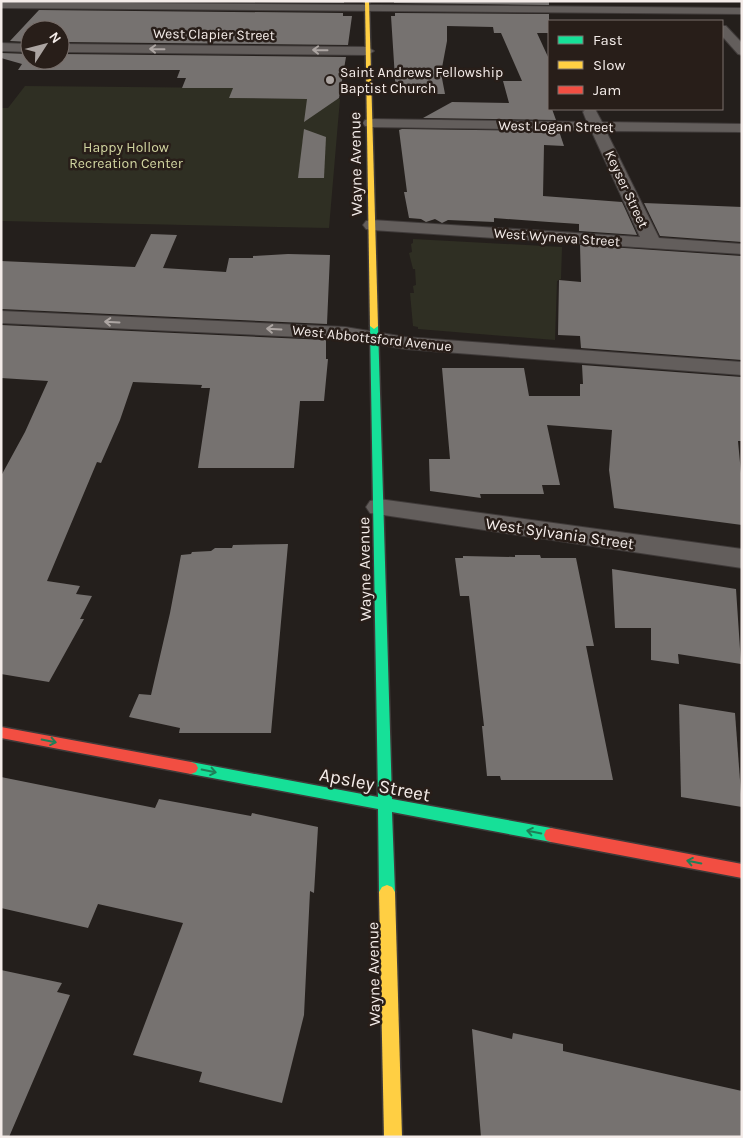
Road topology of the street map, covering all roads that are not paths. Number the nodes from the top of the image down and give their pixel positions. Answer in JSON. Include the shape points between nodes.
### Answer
{"nodes":[{"id":1,"x":696,"y":1,"type":"edge"},
{"id":2,"x":152,"y":4,"type":"edge"},
{"id":3,"x":264,"y":4,"type":"edge"},
{"id":4,"x":367,"y":5,"type":"edge"},
{"id":5,"x":1,"y":6,"type":"edge"},
{"id":6,"x":546,"y":7,"type":"edge"},
{"id":7,"x":705,"y":11,"type":"junction"},
{"id":8,"x":742,"y":11,"type":"edge"},
{"id":9,"x":713,"y":20,"type":"edge"},
{"id":10,"x":546,"y":23,"type":"dead end"},
{"id":11,"x":723,"y":30,"type":"edge"},
{"id":12,"x":1,"y":48,"type":"edge"},
{"id":13,"x":20,"y":48,"type":"edge"},
{"id":14,"x":70,"y":48,"type":"edge"},
{"id":15,"x":368,"y":51,"type":"junction"},
{"id":16,"x":742,"y":52,"type":"edge"},
{"id":17,"x":589,"y":110,"type":"edge"},
{"id":18,"x":370,"y":123,"type":"junction"},
{"id":19,"x":597,"y":126,"type":"junction"},
{"id":20,"x":742,"y":128,"type":"edge"},
{"id":21,"x":372,"y":225,"type":"junction"},
{"id":22,"x":652,"y":243,"type":"junction"},
{"id":23,"x":742,"y":248,"type":"edge"},
{"id":24,"x":1,"y":317,"type":"edge"},
{"id":25,"x":375,"y":338,"type":"junction"},
{"id":26,"x":742,"y":369,"type":"edge"},
{"id":27,"x":379,"y":507,"type":"junction"},
{"id":28,"x":742,"y":559,"type":"edge"},
{"id":29,"x":1,"y":732,"type":"edge"},
{"id":30,"x":385,"y":804,"type":"junction"},
{"id":31,"x":742,"y":871,"type":"edge"},
{"id":32,"x":393,"y":1137,"type":"edge"}],
"edges":[{"from":1,"to":7,"type":"street"},
{"from":2,"to":3,"type":"street"},
{"from":2,"to":5,"type":"street"},
{"from":3,"to":4,"type":"street"},
{"from":4,"to":6,"type":"street"},
{"from":4,"to":15,"type":"main road","name":"Wayne Avenue"},
{"from":6,"to":7,"type":"street"},
{"from":6,"to":10,"type":"street"},
{"from":7,"to":8,"type":"street"},
{"from":7,"to":9,"type":"street"},
{"from":11,"to":16,"type":"street"},
{"from":12,"to":13,"type":"street"},
{"from":15,"to":14,"type":"street","name":"West Clapier Street","one_way":true},
{"from":15,"to":18,"type":"main road","name":"Wayne Avenue"},
{"from":17,"to":19,"type":"street","name":"Keyser Street"},
{"from":18,"to":19,"type":"street","name":"West Logan Street"},
{"from":18,"to":21,"type":"main road","name":"Wayne Avenue"},
{"from":19,"to":20,"type":"street","name":"West Logan Street"},
{"from":19,"to":22,"type":"street","name":"Keyser Street"},
{"from":21,"to":22,"type":"street","name":"West Wyneva Street"},
{"from":21,"to":25,"type":"main road","name":"Wayne Avenue"},
{"from":22,"to":23,"type":"street","name":"West Wyneva Street"},
{"from":25,"to":24,"type":"street","name":"West Abbottsford Avenue","one_way":true,"via":[[345,333]]},
{"from":25,"to":26,"type":"street","name":"West Abbottsford Avenue"},
{"from":25,"to":27,"type":"main road","name":"Wayne Avenue"},
{"from":27,"to":28,"type":"street","name":"West Sylvania Street"},
{"from":27,"to":30,"type":"main road","name":"Wayne Avenue"},
{"from":29,"to":30,"type":"main road","name":"Apsley Street","one_way":true},
{"from":31,"to":30,"type":"main road","name":"Apsley Street","one_way":true},
{"from":30,"to":32,"type":"main road","name":"Wayne Avenue"}]}
